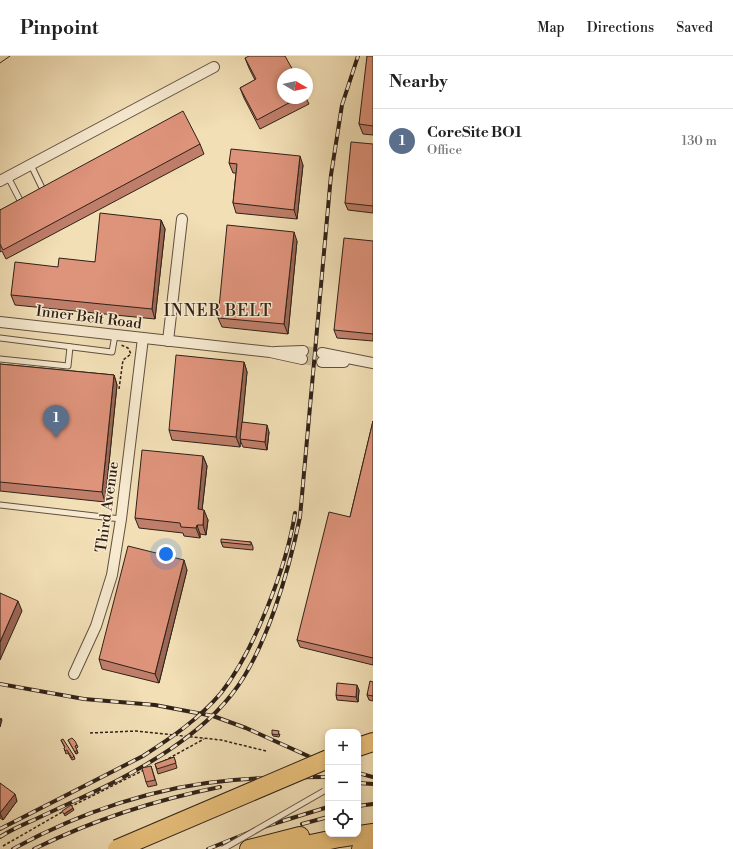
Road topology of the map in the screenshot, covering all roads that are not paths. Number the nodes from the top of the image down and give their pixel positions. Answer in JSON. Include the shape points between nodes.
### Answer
{"nodes":[{"id":1,"x":214,"y":67,"type":"dead end"},
{"id":2,"x":31,"y":165,"type":"junction"},
{"id":3,"x":4,"y":179,"type":"edge"},
{"id":4,"x":39,"y":196,"type":"edge"},
{"id":5,"x":28,"y":202,"type":"edge"},
{"id":6,"x":182,"y":219,"type":"dead end"},
{"id":7,"x":0,"y":322,"type":"edge"},
{"id":8,"x":118,"y":336,"type":"junction"},
{"id":9,"x":0,"y":338,"type":"edge"},
{"id":10,"x":143,"y":338,"type":"junction"},
{"id":11,"x":168,"y":341,"type":"junction"},
{"id":12,"x":70,"y":347,"type":"junction"},
{"id":13,"x":302,"y":355,"type":"tunnel mouth"},
{"id":14,"x":322,"y":357,"type":"tunnel mouth"},
{"id":15,"x":0,"y":359,"type":"edge"},
{"id":16,"x":373,"y":363,"type":"edge"},
{"id":17,"x":0,"y":505,"type":"edge"},
{"id":18,"x":121,"y":519,"type":"junction"},
{"id":19,"x":74,"y":674,"type":"dead end"},
{"id":20,"x":373,"y":742,"type":"edge"},
{"id":21,"x":361,"y":746,"type":"edge"},
{"id":22,"x":373,"y":755,"type":"edge"},
{"id":23,"x":361,"y":759,"type":"edge"},
{"id":24,"x":325,"y":760,"type":"edge"},
{"id":25,"x":325,"y":771,"type":"edge"},
{"id":26,"x":324,"y":791,"type":"dead end"},
{"id":27,"x":373,"y":825,"type":"edge"},
{"id":28,"x":361,"y":827,"type":"edge"},
{"id":29,"x":325,"y":833,"type":"edge"},
{"id":30,"x":325,"y":833,"type":"edge"},
{"id":31,"x":373,"y":833,"type":"edge"},
{"id":32,"x":373,"y":848,"type":"edge"},
{"id":33,"x":117,"y":849,"type":"edge"},
{"id":34,"x":136,"y":849,"type":"edge"},
{"id":35,"x":223,"y":849,"type":"edge"},
{"id":36,"x":249,"y":849,"type":"edge"},
{"id":37,"x":260,"y":849,"type":"edge"},
{"id":38,"x":287,"y":849,"type":"edge"},
{"id":39,"x":361,"y":849,"type":"edge"}],
"edges":[{"from":1,"to":2,"type":"street"},
{"from":2,"to":3,"type":"street"},
{"from":2,"to":4,"type":"lane","via":[[45,194]]},
{"from":3,"to":5,"type":"lane","via":[[22,205]]},
{"from":6,"to":11,"type":"street"},
{"from":7,"to":8,"type":"street","name":"Inner Belt Road"},
{"from":8,"to":10,"type":"street","name":"Inner Belt Road"},
{"from":8,"to":12,"type":"lane","via":[[112,352]]},
{"from":9,"to":12,"type":"lane"},
{"from":10,"to":11,"type":"street","name":"Inner Belt Road"},
{"from":10,"to":18,"type":"street","name":"Third Avenue"},
{"from":11,"to":13,"type":"street","name":"Inner Belt Road"},
{"from":12,"to":15,"type":"lane","via":[[68,366]]},
{"from":14,"to":16,"type":"street"},
{"from":17,"to":18,"type":"lane"},
{"from":18,"to":19,"type":"street","name":"Third Avenue","via":[[113,569],[103,607]]},
{"from":20,"to":21,"type":"highway"},
{"from":22,"to":23,"type":"highway"},
{"from":24,"to":33,"type":"highway","bridge":true},
{"from":25,"to":34,"type":"highway"},
{"from":26,"to":35,"type":"lane","bridge":true},
{"from":27,"to":28,"type":"highway"},
{"from":29,"to":36,"type":"highway"},
{"from":30,"to":37,"type":"highway"},
{"from":31,"to":38,"type":"highway"},
{"from":32,"to":39,"type":"highway"}]}
